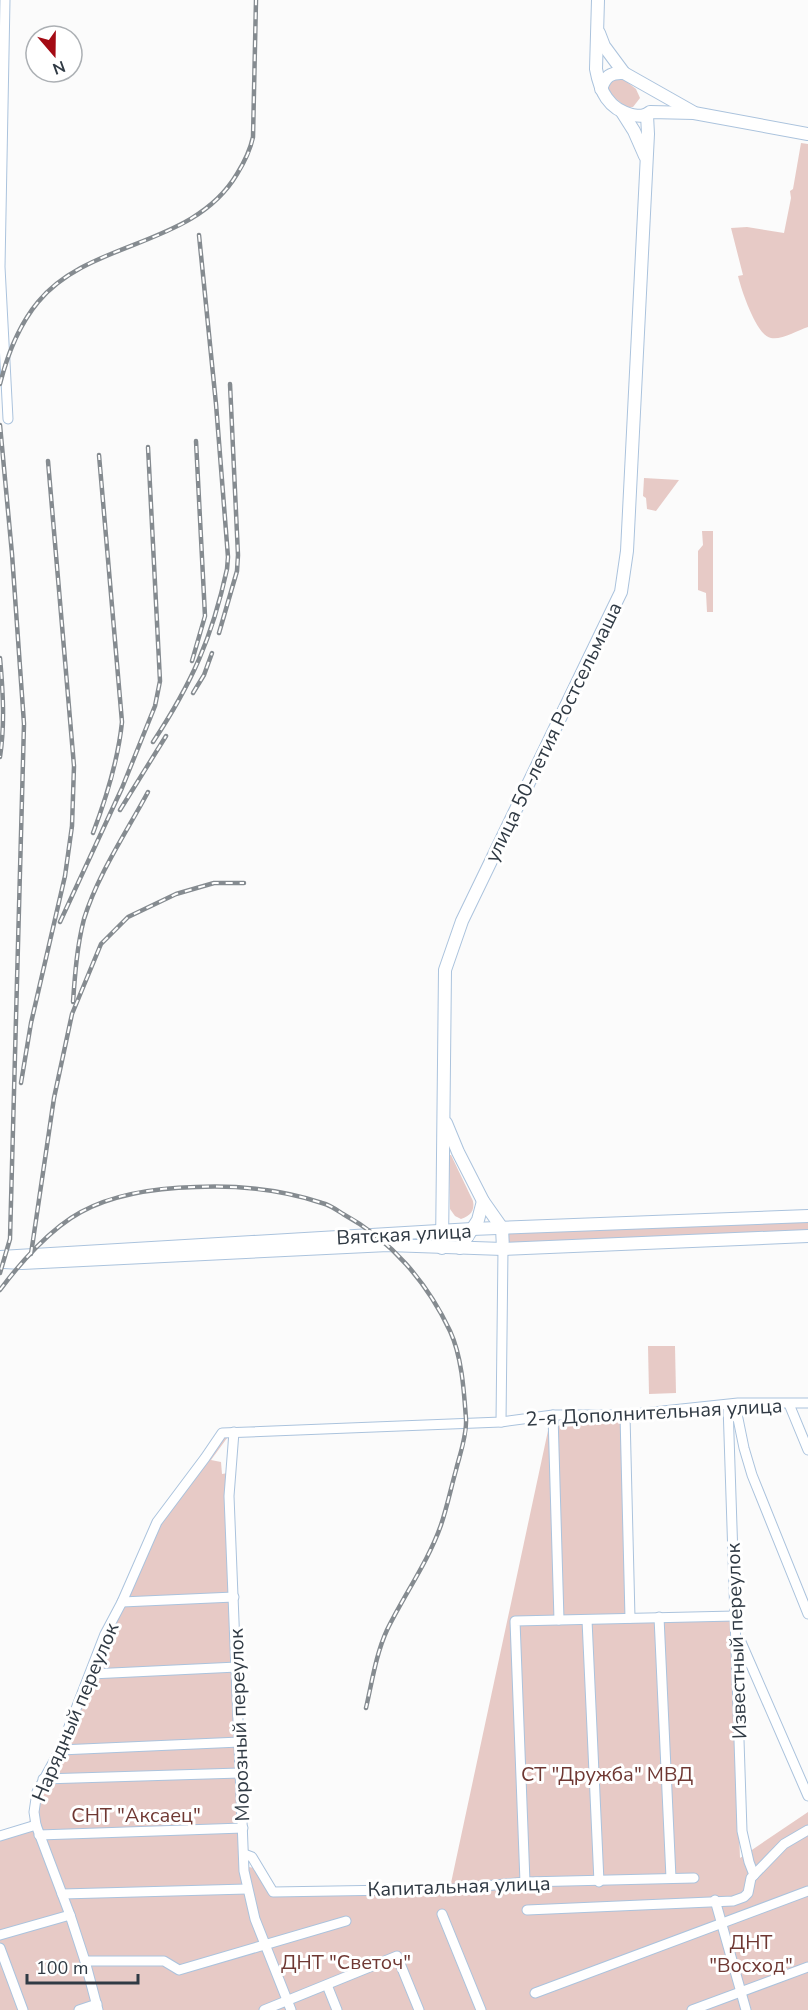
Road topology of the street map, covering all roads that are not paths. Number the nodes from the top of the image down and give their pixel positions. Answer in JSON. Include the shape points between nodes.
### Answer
{"nodes":[{"id":1,"x":5,"y":0,"type":"edge"},
{"id":2,"x":598,"y":0,"type":"edge"},
{"id":3,"x":597,"y":29,"type":"junction"},
{"id":4,"x":624,"y":73,"type":"junction"},
{"id":5,"x":646,"y":87,"type":"junction"},
{"id":6,"x":601,"y":89,"type":"junction"},
{"id":7,"x":622,"y":112,"type":"junction"},
{"id":8,"x":694,"y":112,"type":"junction"},
{"id":9,"x":648,"y":114,"type":"junction"},
{"id":10,"x":808,"y":134,"type":"edge"},
{"id":11,"x":646,"y":157,"type":"junction"},
{"id":12,"x":0,"y":267,"type":"edge"},
{"id":13,"x":8,"y":419,"type":"dead end"},
{"id":14,"x":445,"y":1119,"type":"junction"},
{"id":15,"x":483,"y":1201,"type":"junction"},
{"id":16,"x":808,"y":1216,"type":"edge"},
{"id":17,"x":502,"y":1228,"type":"junction"},
{"id":18,"x":472,"y":1229,"type":"junction"},
{"id":19,"x":443,"y":1231,"type":"junction"},
{"id":20,"x":808,"y":1236,"type":"edge"},
{"id":21,"x":442,"y":1248,"type":"junction"},
{"id":22,"x":460,"y":1248,"type":"junction"},
{"id":23,"x":503,"y":1249,"type":"junction"},
{"id":24,"x":0,"y":1257,"type":"edge"},
{"id":25,"x":0,"y":1261,"type":"edge"},
{"id":26,"x":808,"y":1403,"type":"edge"},
{"id":27,"x":732,"y":1404,"type":"junction"},
{"id":28,"x":789,"y":1404,"type":"junction"},
{"id":29,"x":553,"y":1415,"type":"junction"},
{"id":30,"x":625,"y":1415,"type":"junction"},
{"id":31,"x":501,"y":1422,"type":"junction"},
{"id":32,"x":222,"y":1432,"type":"joint"},
{"id":33,"x":234,"y":1432,"type":"junction"},
{"id":34,"x":808,"y":1450,"type":"edge"},
{"id":35,"x":234,"y":1597,"type":"junction"},
{"id":36,"x":122,"y":1602,"type":"junction"},
{"id":37,"x":808,"y":1614,"type":"edge"},
{"id":38,"x":735,"y":1616,"type":"junction"},
{"id":39,"x":659,"y":1617,"type":"junction"},
{"id":40,"x":630,"y":1618,"type":"junction"},
{"id":41,"x":559,"y":1620,"type":"junction"},
{"id":42,"x":587,"y":1620,"type":"junction"},
{"id":43,"x":736,"y":1640,"type":"junction"},
{"id":44,"x":237,"y":1667,"type":"junction"},
{"id":45,"x":91,"y":1674,"type":"junction"},
{"id":46,"x":240,"y":1742,"type":"junction"},
{"id":47,"x":60,"y":1750,"type":"junction"},
{"id":48,"x":240,"y":1773,"type":"junction"},
{"id":49,"x":43,"y":1779,"type":"junction"},
{"id":50,"x":808,"y":1796,"type":"edge"},
{"id":51,"x":36,"y":1825,"type":"junction"},
{"id":52,"x":243,"y":1828,"type":"junction"},
{"id":53,"x":808,"y":1830,"type":"edge"},
{"id":54,"x":39,"y":1835,"type":"junction"},
{"id":55,"x":0,"y":1836,"type":"edge"},
{"id":56,"x":244,"y":1854,"type":"junction"},
{"id":57,"x":754,"y":1875,"type":"junction"},
{"id":58,"x":671,"y":1878,"type":"junction"},
{"id":59,"x":694,"y":1878,"type":"dead end"},
{"id":60,"x":599,"y":1881,"type":"junction"},
{"id":61,"x":525,"y":1882,"type":"junction"},
{"id":62,"x":247,"y":1889,"type":"junction"},
{"id":63,"x":808,"y":1891,"type":"edge"},
{"id":64,"x":62,"y":1894,"type":"junction"},
{"id":65,"x":715,"y":1900,"type":"junction"},
{"id":66,"x":527,"y":1910,"type":"dead end"},
{"id":67,"x":442,"y":1914,"type":"dead end"},
{"id":68,"x":70,"y":1915,"type":"junction"},
{"id":69,"x":345,"y":1921,"type":"dead end"},
{"id":70,"x":722,"y":1923,"type":"junction"},
{"id":71,"x":0,"y":1935,"type":"edge"},
{"id":72,"x":265,"y":1946,"type":"junction"},
{"id":73,"x":0,"y":1948,"type":"edge"},
{"id":74,"x":85,"y":1961,"type":"junction"},
{"id":75,"x":808,"y":1967,"type":"edge"},
{"id":76,"x":327,"y":1985,"type":"junction"},
{"id":77,"x":741,"y":1992,"type":"junction"},
{"id":78,"x":535,"y":1993,"type":"dead end"},
{"id":79,"x":289,"y":2005,"type":"edge"},
{"id":80,"x":97,"y":2007,"type":"edge"},
{"id":81,"x":23,"y":2010,"type":"edge"},
{"id":82,"x":79,"y":2010,"type":"edge"},
{"id":83,"x":264,"y":2010,"type":"edge"},
{"id":84,"x":337,"y":2010,"type":"edge"},
{"id":85,"x":419,"y":2010,"type":"edge"},
{"id":86,"x":481,"y":2010,"type":"edge"},
{"id":87,"x":692,"y":2010,"type":"edge"},
{"id":88,"x":746,"y":2010,"type":"edge"}],
"edges":[{"from":1,"to":12,"type":"street"},
{"from":2,"to":3,"type":"main road"},
{"from":3,"to":4,"type":"main road"},
{"from":3,"to":6,"type":"main road","via":[[596,69]]},
{"from":4,"to":5,"type":"main road"},
{"from":4,"to":6,"type":"main road","via":[[607,76]]},
{"from":5,"to":8,"type":"main road"},
{"from":5,"to":9,"type":"main road","via":[[651,98]]},
{"from":6,"to":7,"type":"main road","via":[[607,101]]},
{"from":7,"to":9,"type":"main road"},
{"from":7,"to":11,"type":"main road"},
{"from":8,"to":9,"type":"main road"},
{"from":8,"to":10,"type":"main road"},
{"from":9,"to":11,"type":"main road","name":"улица 50-летия Ростсельмаша"},
{"from":11,"to":14,"type":"main road","name":"улица 50-летия Ростсельмаша","via":[[627,551],[621,592],[452,947],[445,970],[443,1017]]},
{"from":12,"to":13,"type":"street"},
{"from":14,"to":15,"type":"main road"},
{"from":14,"to":19,"type":"main road","name":"улица 50-летия Ростсельмаша"},
{"from":15,"to":17,"type":"main road"},
{"from":15,"to":18,"type":"main road"},
{"from":16,"to":17,"type":"main road","name":"Вятская улица"},
{"from":17,"to":18,"type":"main road","name":"Вятская улица"},
{"from":17,"to":23,"type":"main road"},
{"from":18,"to":19,"type":"main road","name":"Вятская улица"},
{"from":18,"to":22,"type":"main road"},
{"from":19,"to":21,"type":"main road","name":"улица 50-летия Ростсельмаша"},
{"from":19,"to":24,"type":"main road","name":"Вятская улица"},
{"from":20,"to":23,"type":"main road","name":"Вятская улица"},
{"from":21,"to":22,"type":"main road","name":"Вятская улица"},
{"from":21,"to":25,"type":"main road","name":"Вятская улица","via":[[388,1245],[32,1263]]},
{"from":22,"to":23,"type":"main road","name":"Вятская улица"},
{"from":23,"to":31,"type":"street"},
{"from":26,"to":28,"type":"street","name":"2-я Дополнительная улица"},
{"from":27,"to":28,"type":"street","name":"2-я Дополнительная улица"},
{"from":27,"to":30,"type":"street","name":"2-я Дополнительная улица"},
{"from":27,"to":37,"type":"street","via":[[752,1475]]},
{"from":27,"to":38,"type":"street","name":"Известный переулок"},
{"from":28,"to":34,"type":"street"},
{"from":29,"to":30,"type":"street","name":"2-я Дополнительная улица"},
{"from":29,"to":31,"type":"street","name":"2-я Дополнительная улица"},
{"from":29,"to":41,"type":"street"},
{"from":30,"to":40,"type":"street"},
{"from":31,"to":33,"type":"street","name":"2-я Дополнительная улица"},
{"from":32,"to":33,"type":"street","name":"2-я Дополнительная улица"},
{"from":32,"to":36,"type":"street","name":"Нарядный переулок","via":[[158,1522]]},
{"from":33,"to":35,"type":"street","name":"Морозный переулок","via":[[229,1496]]},
{"from":35,"to":36,"type":"street"},
{"from":35,"to":44,"type":"street","name":"Морозный переулок"},
{"from":36,"to":45,"type":"street","name":"Нарядный переулок"},
{"from":38,"to":39,"type":"street"},
{"from":38,"to":43,"type":"street","name":"Известный переулок"},
{"from":39,"to":40,"type":"street"},
{"from":39,"to":58,"type":"street"},
{"from":40,"to":42,"type":"street"},
{"from":41,"to":42,"type":"street"},
{"from":41,"to":61,"type":"street","via":[[515,1621]]},
{"from":42,"to":60,"type":"street"},
{"from":43,"to":50,"type":"street","via":[[741,1642]]},
{"from":43,"to":57,"type":"street","name":"Известный переулок","via":[[742,1831]]},
{"from":44,"to":45,"type":"street"},
{"from":44,"to":46,"type":"street","name":"Морозный переулок"},
{"from":45,"to":47,"type":"street","name":"Нарядный переулок"},
{"from":46,"to":47,"type":"street"},
{"from":46,"to":48,"type":"street","name":"Морозный переулок"},
{"from":47,"to":49,"type":"street","name":"Нарядный переулок"},
{"from":48,"to":49,"type":"street"},
{"from":48,"to":52,"type":"street","name":"Морозный переулок"},
{"from":49,"to":51,"type":"street","name":"Нарядный переулок","via":[[34,1812]]},
{"from":51,"to":54,"type":"street","name":"Нарядный переулок"},
{"from":51,"to":55,"type":"street"},
{"from":52,"to":54,"type":"street"},
{"from":52,"to":56,"type":"street","name":"Морозный переулок"},
{"from":53,"to":57,"type":"street","via":[[784,1844]]},
{"from":54,"to":64,"type":"street","name":"Нарядный переулок"},
{"from":56,"to":61,"type":"street","name":"Капитальная улица","via":[[252,1857],[273,1892],[454,1889]]},
{"from":56,"to":62,"type":"street","name":"Морозный переулок"},
{"from":57,"to":65,"type":"street","via":[[744,1897]]},
{"from":58,"to":59,"type":"street","name":"Капитальная улица"},
{"from":58,"to":60,"type":"street","name":"Капитальная улица"},
{"from":60,"to":61,"type":"street","name":"Капитальная улица"},
{"from":62,"to":64,"type":"street"},
{"from":62,"to":72,"type":"street","name":"Морозный переулок"},
{"from":63,"to":70,"type":"street"},
{"from":64,"to":68,"type":"street","name":"Нарядный переулок"},
{"from":65,"to":66,"type":"street"},
{"from":65,"to":70,"type":"street"},
{"from":67,"to":86,"type":"street"},
{"from":68,"to":71,"type":"street"},
{"from":68,"to":74,"type":"street","name":"Нарядный переулок"},
{"from":69,"to":72,"type":"street"},
{"from":70,"to":77,"type":"street"},
{"from":70,"to":78,"type":"street"},
{"from":72,"to":74,"type":"street","via":[[179,1970],[164,1961]]},
{"from":72,"to":79,"type":"street","name":"Морозный переулок"},
{"from":73,"to":81,"type":"street"},
{"from":74,"to":80,"type":"street","name":"Нарядный переулок"},
{"from":75,"to":77,"type":"street"},
{"from":76,"to":79,"type":"street"},
{"from":76,"to":84,"type":"street"},
{"from":76,"to":85,"type":"street","via":[[397,1956]]},
{"from":77,"to":87,"type":"street"},
{"from":77,"to":88,"type":"street"},
{"from":79,"to":83,"type":"street"},
{"from":80,"to":82,"type":"street"}]}
